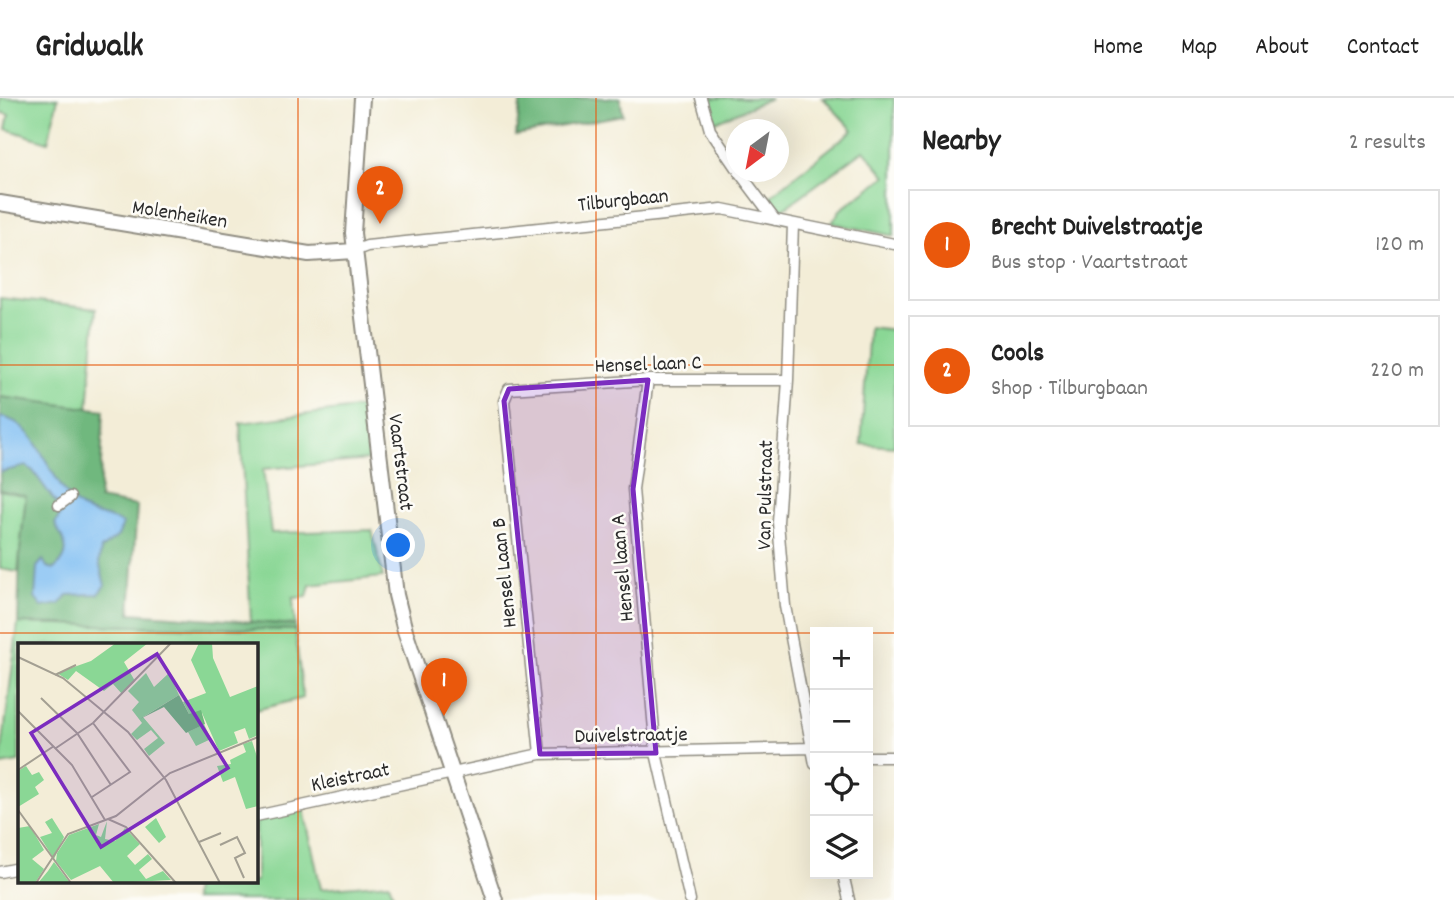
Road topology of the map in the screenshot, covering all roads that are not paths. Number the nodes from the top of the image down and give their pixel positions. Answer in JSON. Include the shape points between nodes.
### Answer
{"nodes":[{"id":1,"x":362,"y":98,"type":"edge"},
{"id":2,"x":701,"y":98,"type":"edge"},
{"id":3,"x":726,"y":153,"type":"edge"},
{"id":4,"x":747,"y":182,"type":"edge"},
{"id":5,"x":0,"y":203,"type":"edge"},
{"id":6,"x":775,"y":220,"type":"junction"},
{"id":7,"x":793,"y":224,"type":"junction"},
{"id":8,"x":894,"y":244,"type":"edge"},
{"id":9,"x":355,"y":251,"type":"junction"},
{"id":10,"x":648,"y":380,"type":"junction"},
{"id":11,"x":788,"y":380,"type":"junction"},
{"id":12,"x":509,"y":389,"type":"joint"},
{"id":13,"x":70,"y":497,"type":"dead end"},
{"id":14,"x":59,"y":505,"type":"dead end"},
{"id":15,"x":656,"y":753,"type":"junction"},
{"id":16,"x":813,"y":753,"type":"edge"},
{"id":17,"x":540,"y":754,"type":"junction"},
{"id":18,"x":810,"y":757,"type":"edge"},
{"id":19,"x":873,"y":757,"type":"edge"},
{"id":20,"x":894,"y":757,"type":"edge"},
{"id":21,"x":453,"y":773,"type":"junction"},
{"id":22,"x":257,"y":816,"type":"edge"},
{"id":23,"x":18,"y":868,"type":"edge"},
{"id":24,"x":0,"y":872,"type":"edge"},
{"id":25,"x":844,"y":879,"type":"edge"},
{"id":26,"x":495,"y":900,"type":"edge"},
{"id":27,"x":690,"y":900,"type":"edge"},
{"id":28,"x":849,"y":900,"type":"edge"}],
"edges":[{"from":1,"to":9,"type":"main road","name":"Vaartstraat"},
{"from":2,"to":3,"type":"street","via":[[710,130]]},
{"from":4,"to":6,"type":"street"},
{"from":5,"to":9,"type":"main road","name":"Molenheiken","via":[[309,254]]},
{"from":6,"to":7,"type":"street","name":"Tilburgbaan"},
{"from":6,"to":9,"type":"street","name":"Tilburgbaan","via":[[722,209],[367,246]]},
{"from":7,"to":8,"type":"street","name":"Tilburgbaan"},
{"from":7,"to":11,"type":"street","name":"Van Pulstraat"},
{"from":9,"to":21,"type":"main road","name":"Vaartstraat","via":[[396,595]]},
{"from":10,"to":11,"type":"street","name":"Hensel laan C"},
{"from":10,"to":12,"type":"street","name":"Hensel laan C"},
{"from":10,"to":15,"type":"street","name":"Hensel laan A","via":[[633,489]]},
{"from":11,"to":16,"type":"street","name":"Van Pulstraat","via":[[778,523],[785,606]]},
{"from":12,"to":17,"type":"street","name":"Hensel Laan B","via":[[504,401]]},
{"from":13,"to":14,"type":"street"},
{"from":15,"to":17,"type":"street","name":"Duivelstraatje"},
{"from":15,"to":18,"type":"street","name":"Duivelstraatje"},
{"from":15,"to":27,"type":"street","name":"Hensel laan A"},
{"from":17,"to":21,"type":"street","name":"Duivelstraatje"},
{"from":19,"to":20,"type":"street"},
{"from":21,"to":22,"type":"street","name":"Kleistraat"},
{"from":21,"to":26,"type":"main road","name":"Vaartstraat"},
{"from":23,"to":24,"type":"street"},
{"from":25,"to":28,"type":"street"}]}
